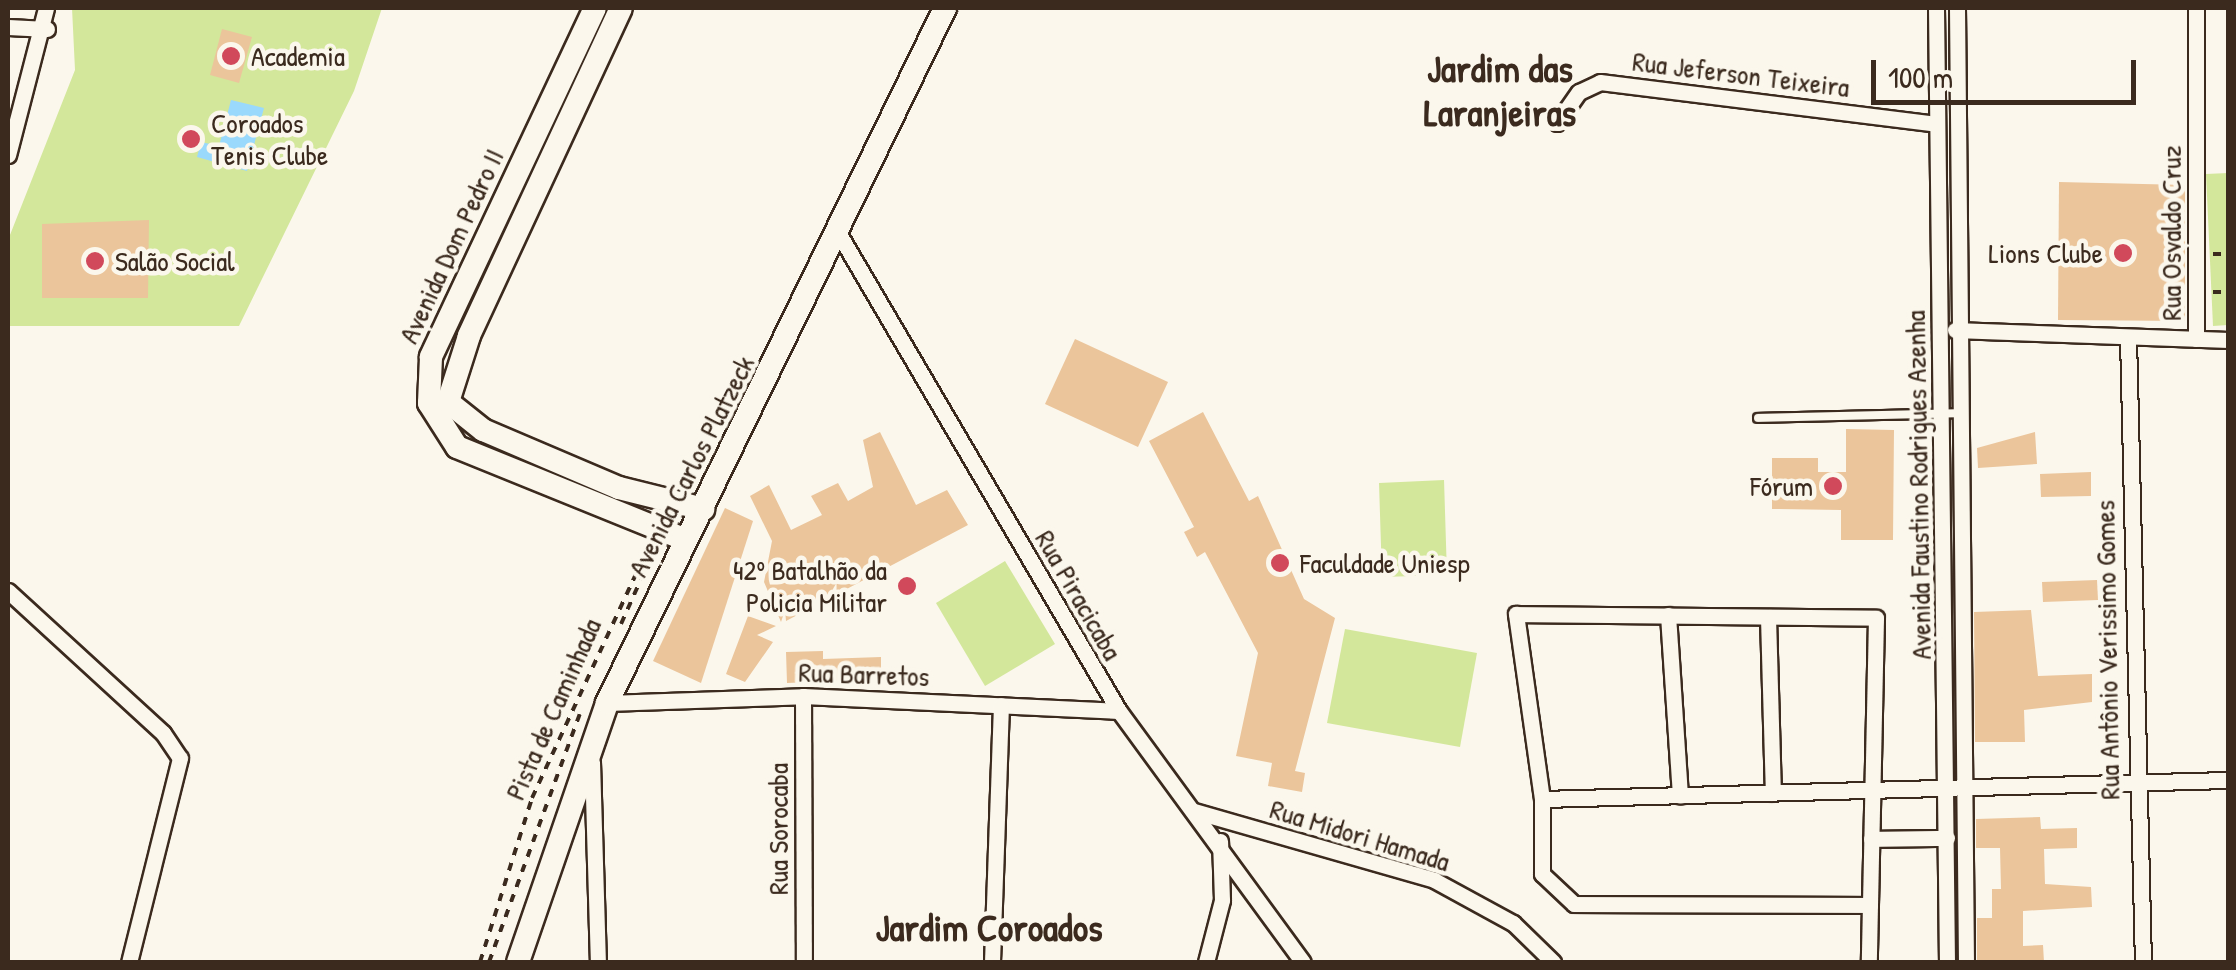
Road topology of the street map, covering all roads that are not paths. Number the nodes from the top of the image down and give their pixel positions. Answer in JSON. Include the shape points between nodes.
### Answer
{"nodes":[{"id":1,"x":46,"y":8,"type":"edge"},
{"id":2,"x":595,"y":8,"type":"edge"},
{"id":3,"x":622,"y":8,"type":"edge"},
{"id":4,"x":945,"y":8,"type":"edge"},
{"id":5,"x":1936,"y":8,"type":"edge"},
{"id":6,"x":1957,"y":8,"type":"edge"},
{"id":7,"x":2196,"y":8,"type":"edge"},
{"id":8,"x":8,"y":27,"type":"edge"},
{"id":9,"x":46,"y":30,"type":"junction"},
{"id":10,"x":1557,"y":123,"type":"dead end"},
{"id":11,"x":1936,"y":124,"type":"junction"},
{"id":12,"x":8,"y":155,"type":"edge"},
{"id":13,"x":839,"y":234,"type":"junction"},
{"id":14,"x":1941,"y":330,"type":"junction"},
{"id":15,"x":1964,"y":330,"type":"junction"},
{"id":16,"x":2128,"y":338,"type":"junction"},
{"id":17,"x":2196,"y":339,"type":"junction"},
{"id":18,"x":2228,"y":340,"type":"edge"},
{"id":19,"x":1939,"y":413,"type":"junction"},
{"id":20,"x":1964,"y":414,"type":"junction"},
{"id":21,"x":1758,"y":418,"type":"dead end"},
{"id":22,"x":703,"y":509,"type":"junction"},
{"id":23,"x":686,"y":540,"type":"junction"},
{"id":24,"x":1943,"y":558,"type":"junction"},
{"id":25,"x":1965,"y":559,"type":"junction"},
{"id":26,"x":8,"y":592,"type":"edge"},
{"id":27,"x":1668,"y":615,"type":"junction"},
{"id":28,"x":1768,"y":616,"type":"junction"},
{"id":29,"x":803,"y":696,"type":"junction"},
{"id":30,"x":607,"y":703,"type":"junction"},
{"id":31,"x":1001,"y":705,"type":"junction"},
{"id":32,"x":1118,"y":712,"type":"junction"},
{"id":33,"x":592,"y":746,"type":"junction"},
{"id":34,"x":2228,"y":780,"type":"edge"},
{"id":35,"x":2133,"y":781,"type":"junction"},
{"id":36,"x":1872,"y":790,"type":"junction"},
{"id":37,"x":1965,"y":791,"type":"junction"},
{"id":38,"x":1947,"y":792,"type":"junction"},
{"id":39,"x":1773,"y":793,"type":"junction"},
{"id":40,"x":1680,"y":796,"type":"junction"},
{"id":41,"x":1542,"y":799,"type":"junction"},
{"id":42,"x":1190,"y":810,"type":"junction"},
{"id":43,"x":1946,"y":838,"type":"junction"},
{"id":44,"x":1871,"y":839,"type":"junction"},
{"id":45,"x":1220,"y":841,"type":"junction"},
{"id":46,"x":1870,"y":905,"type":"junction"},
{"id":47,"x":129,"y":962,"type":"edge"},
{"id":48,"x":518,"y":962,"type":"edge"},
{"id":49,"x":598,"y":962,"type":"edge"},
{"id":50,"x":804,"y":962,"type":"edge"},
{"id":51,"x":992,"y":962,"type":"edge"},
{"id":52,"x":1206,"y":962,"type":"edge"},
{"id":53,"x":1303,"y":962,"type":"edge"},
{"id":54,"x":1552,"y":962,"type":"edge"},
{"id":55,"x":1869,"y":962,"type":"edge"},
{"id":56,"x":1946,"y":962,"type":"edge"},
{"id":57,"x":1966,"y":962,"type":"edge"},
{"id":58,"x":2142,"y":962,"type":"edge"}],
"edges":[{"from":1,"to":9,"type":"street"},
{"from":2,"to":23,"type":"main road","name":"Avenida Dom Pedro II","via":[[431,357],[428,404],[456,447]]},
{"from":3,"to":22,"type":"main road","name":"Avenida Dom Pedro II","via":[[469,336],[448,402],[483,430],[585,473],[668,507]]},
{"from":4,"to":13,"type":"main road","name":"Avenida Carlos Platzeck"},
{"from":5,"to":11,"type":"street","name":"Avenida Faustino Rodrigues Azenha"},
{"from":6,"to":15,"type":"street","name":"Avenida Faustino Rodrigues Azenha"},
{"from":7,"to":17,"type":"street","name":"Rua Osvaldo Cruz"},
{"from":8,"to":9,"type":"street"},
{"from":9,"to":12,"type":"street"},
{"from":10,"to":11,"type":"street","name":"Rua Jeferson Teixeira","via":[[1579,92],[1600,82]]},
{"from":11,"to":14,"type":"street","name":"Avenida Faustino Rodrigues Azenha"},
{"from":13,"to":22,"type":"main road","name":"Avenida Carlos Platzeck"},
{"from":13,"to":32,"type":"street","name":"Rua Piracicaba"},
{"from":14,"to":15,"type":"street"},
{"from":14,"to":19,"type":"street","name":"Avenida Faustino Rodrigues Azenha"},
{"from":15,"to":16,"type":"street"},
{"from":15,"to":20,"type":"street","name":"Avenida Faustino Rodrigues Azenha"},
{"from":16,"to":17,"type":"street"},
{"from":16,"to":35,"type":"street","name":"Rua Antônio Verissimo Gomes"},
{"from":17,"to":18,"type":"street"},
{"from":19,"to":20,"type":"lane"},
{"from":19,"to":21,"type":"lane"},
{"from":19,"to":24,"type":"street","name":"Avenida Faustino Rodrigues Azenha"},
{"from":20,"to":25,"type":"street","name":"Avenida Faustino Rodrigues Azenha"},
{"from":22,"to":23,"type":"main road","name":"Avenida Carlos Platzeck"},
{"from":23,"to":30,"type":"main road","name":"Avenida Carlos Platzeck"},
{"from":24,"to":25,"type":"street"},
{"from":24,"to":38,"type":"street","name":"Avenida Faustino Rodrigues Azenha"},
{"from":25,"to":37,"type":"street","name":"Avenida Faustino Rodrigues Azenha"},
{"from":26,"to":47,"type":"street","via":[[163,733],[180,758]]},
{"from":27,"to":28,"type":"street"},
{"from":27,"to":40,"type":"street"},
{"from":27,"to":41,"type":"street","via":[[1516,614]]},
{"from":28,"to":36,"type":"street","via":[[1876,618]]},
{"from":28,"to":39,"type":"street"},
{"from":29,"to":30,"type":"street","name":"Rua Barretos"},
{"from":29,"to":31,"type":"street","name":"Rua Barretos"},
{"from":29,"to":50,"type":"street","name":"Rua Sorocaba"},
{"from":30,"to":33,"type":"main road","name":"Avenida Carlos Platzeck"},
{"from":31,"to":32,"type":"street","name":"Rua Barretos"},
{"from":31,"to":51,"type":"street"},
{"from":32,"to":42,"type":"street","name":"Rua Piracicaba"},
{"from":33,"to":48,"type":"main road","name":"Avenida Carlos Platzeck"},
{"from":33,"to":49,"type":"street"},
{"from":34,"to":35,"type":"street"},
{"from":35,"to":37,"type":"street"},
{"from":35,"to":58,"type":"street","name":"Rua Antônio Verissimo Gomes"},
{"from":36,"to":38,"type":"street"},
{"from":36,"to":39,"type":"street"},
{"from":36,"to":44,"type":"street"},
{"from":37,"to":38,"type":"street"},
{"from":37,"to":57,"type":"street","name":"Avenida Faustino Rodrigues Azenha"},
{"from":38,"to":43,"type":"street","name":"Avenida Faustino Rodrigues Azenha"},
{"from":39,"to":40,"type":"street"},
{"from":40,"to":41,"type":"street"},
{"from":41,"to":46,"type":"street","via":[[1542,874],[1574,904]]},
{"from":42,"to":45,"type":"street","name":"Rua Piracicaba"},
{"from":42,"to":54,"type":"street","name":"Rua Midori Hamada","via":[[1434,880],[1514,923]]},
{"from":43,"to":44,"type":"street"},
{"from":43,"to":56,"type":"street","name":"Avenida Faustino Rodrigues Azenha"},
{"from":44,"to":46,"type":"street"},
{"from":45,"to":52,"type":"street","via":[[1222,900]]},
{"from":45,"to":53,"type":"street","name":"Rua Piracicaba"},
{"from":46,"to":55,"type":"street"}]}
